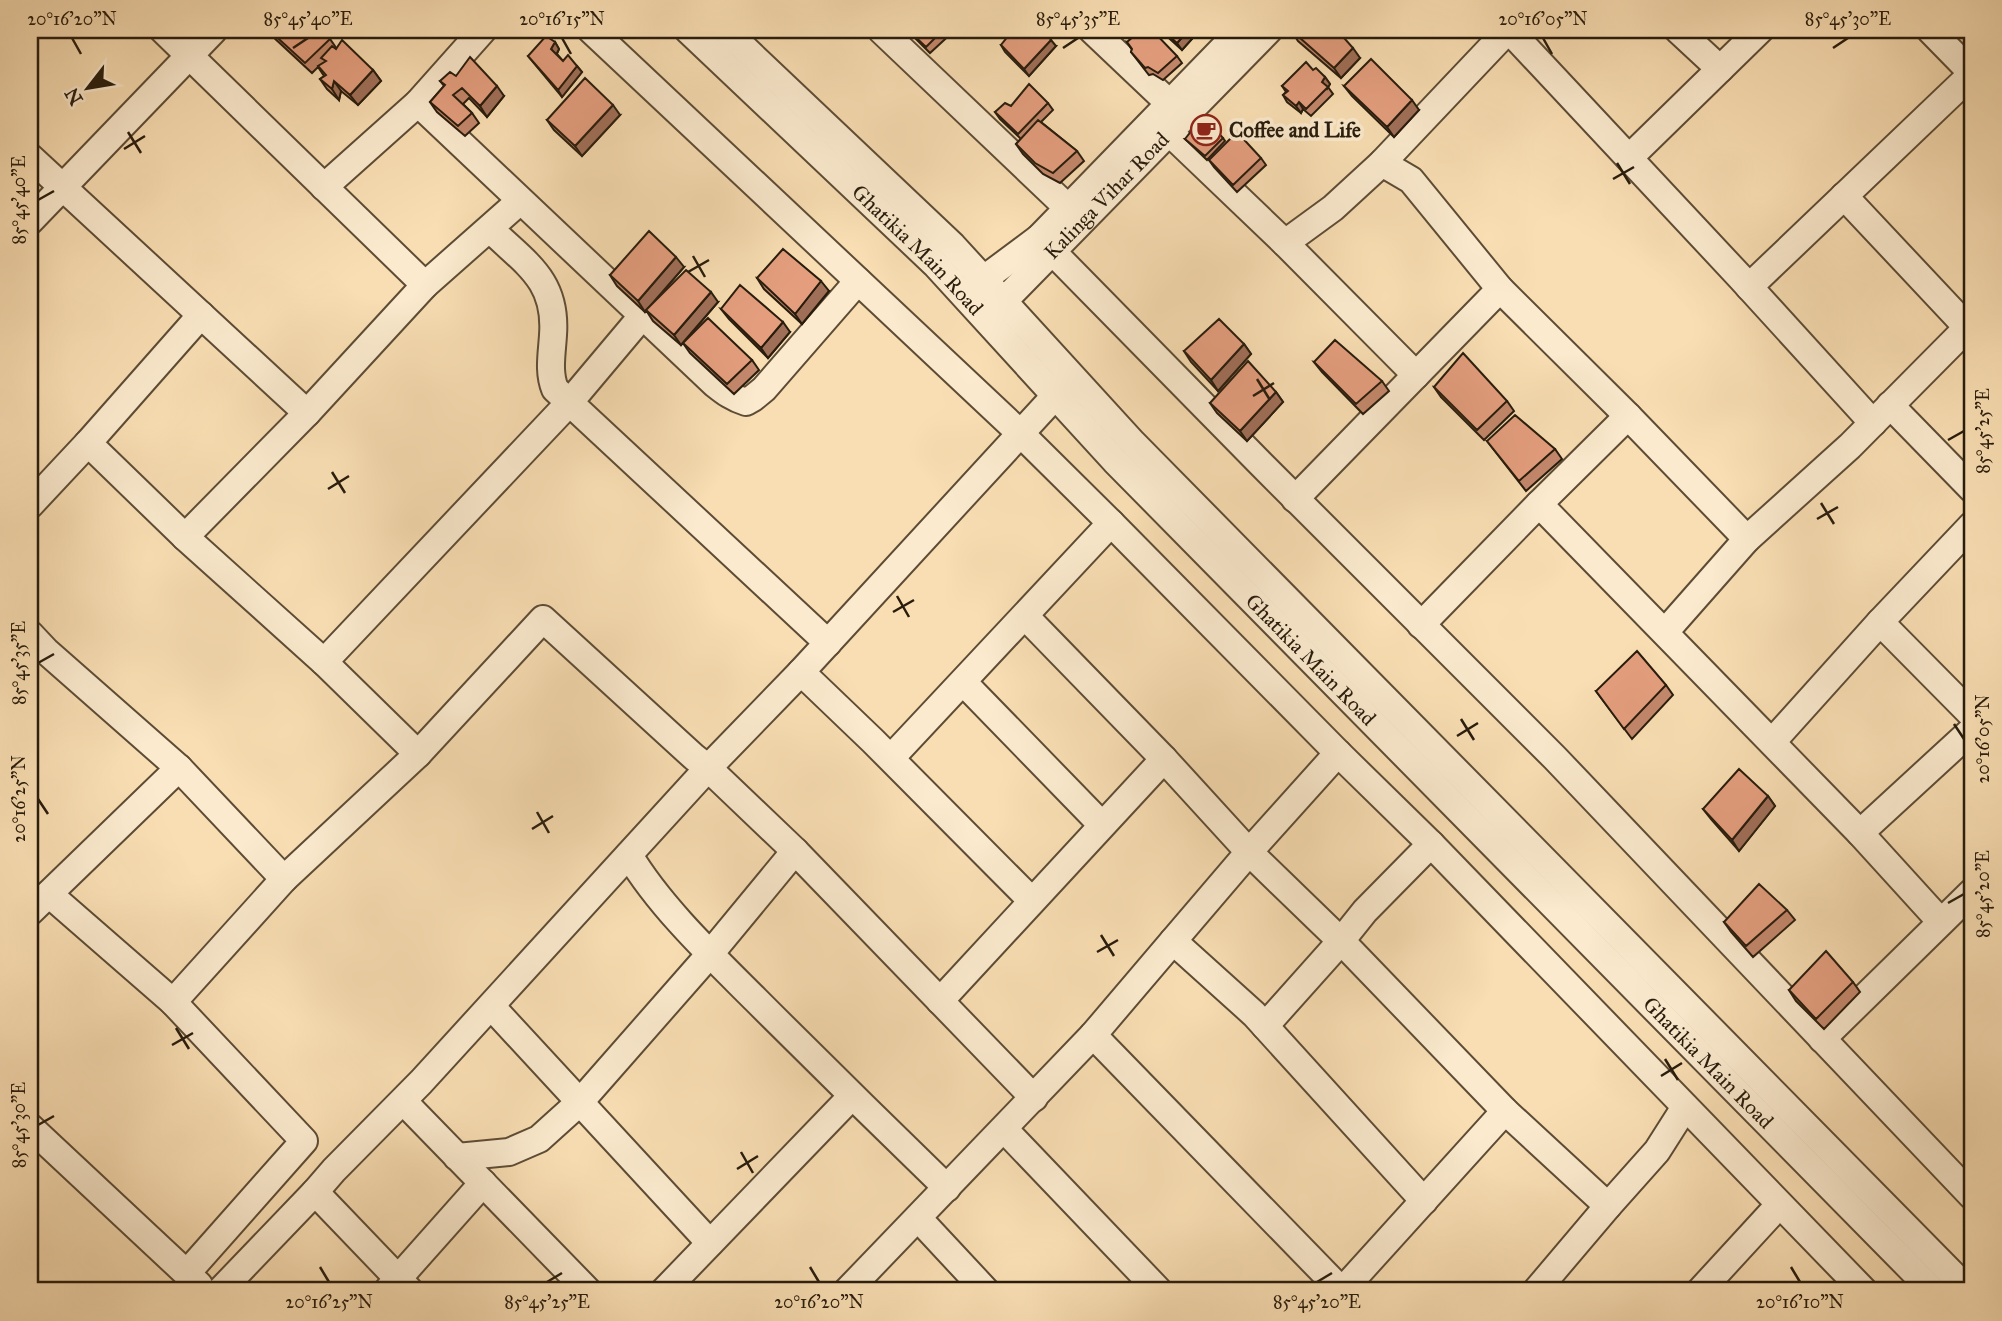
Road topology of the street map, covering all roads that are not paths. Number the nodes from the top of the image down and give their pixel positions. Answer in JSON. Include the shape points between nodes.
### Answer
{"nodes":[{"id":1,"x":163,"y":30,"type":"edge"},
{"id":2,"x":214,"y":30,"type":"edge"},
{"id":3,"x":483,"y":30,"type":"edge"},
{"id":4,"x":592,"y":30,"type":"edge"},
{"id":5,"x":688,"y":30,"type":"edge"},
{"id":6,"x":725,"y":30,"type":"edge"},
{"id":7,"x":881,"y":30,"type":"edge"},
{"id":8,"x":1241,"y":30,"type":"edge"},
{"id":9,"x":1269,"y":30,"type":"edge"},
{"id":10,"x":1509,"y":30,"type":"edge"},
{"id":11,"x":1678,"y":30,"type":"edge"},
{"id":12,"x":1760,"y":30,"type":"edge"},
{"id":13,"x":1930,"y":30,"type":"edge"},
{"id":14,"x":1094,"y":31,"type":"edge"},
{"id":15,"x":190,"y":55,"type":"junction"},
{"id":16,"x":1720,"y":69,"type":"junction"},
{"id":17,"x":1972,"y":74,"type":"edge"},
{"id":18,"x":418,"y":103,"type":"junction"},
{"id":19,"x":1169,"y":103,"type":"junction"},
{"id":20,"x":1169,"y":132,"type":"junction"},
{"id":21,"x":30,"y":157,"type":"edge"},
{"id":22,"x":1629,"y":158,"type":"junction"},
{"id":23,"x":1382,"y":163,"type":"junction"},
{"id":24,"x":63,"y":187,"type":"junction"},
{"id":25,"x":324,"y":187,"type":"junction"},
{"id":26,"x":1844,"y":196,"type":"junction"},
{"id":27,"x":520,"y":201,"type":"junction"},
{"id":28,"x":1068,"y":208,"type":"junction"},
{"id":29,"x":30,"y":221,"type":"edge"},
{"id":30,"x":490,"y":229,"type":"junction"},
{"id":31,"x":1285,"y":243,"type":"junction"},
{"id":32,"x":1046,"y":245,"type":"junction"},
{"id":33,"x":858,"y":281,"type":"junction"},
{"id":34,"x":425,"y":285,"type":"junction"},
{"id":35,"x":1749,"y":287,"type":"junction"},
{"id":36,"x":974,"y":288,"type":"junction"},
{"id":37,"x":1500,"y":289,"type":"junction"},
{"id":38,"x":995,"y":310,"type":"junction"},
{"id":39,"x":201,"y":315,"type":"junction"},
{"id":40,"x":643,"y":315,"type":"junction"},
{"id":41,"x":1970,"y":326,"type":"edge"},
{"id":42,"x":1416,"y":375,"type":"junction"},
{"id":43,"x":1073,"y":377,"type":"junction"},
{"id":44,"x":1055,"y":396,"type":"junction"},
{"id":45,"x":569,"y":403,"type":"junction"},
{"id":46,"x":307,"y":413,"type":"junction"},
{"id":47,"x":1881,"y":414,"type":"junction"},
{"id":48,"x":1628,"y":416,"type":"junction"},
{"id":49,"x":1020,"y":433,"type":"junction"},
{"id":50,"x":88,"y":443,"type":"junction"},
{"id":51,"x":1972,"y":489,"type":"edge"},
{"id":52,"x":1295,"y":499,"type":"junction"},
{"id":53,"x":1539,"y":504,"type":"junction"},
{"id":54,"x":30,"y":505,"type":"edge"},
{"id":55,"x":1111,"y":523,"type":"junction"},
{"id":56,"x":1972,"y":525,"type":"edge"},
{"id":57,"x":185,"y":537,"type":"junction"},
{"id":58,"x":1747,"y":539,"type":"junction"},
{"id":59,"x":1025,"y":616,"type":"junction"},
{"id":60,"x":1881,"y":622,"type":"junction"},
{"id":61,"x":1422,"y":625,"type":"junction"},
{"id":62,"x":1665,"y":632,"type":"junction"},
{"id":63,"x":828,"y":643,"type":"junction"},
{"id":64,"x":35,"y":651,"type":"edge"},
{"id":65,"x":324,"y":662,"type":"junction"},
{"id":66,"x":801,"y":672,"type":"junction"},
{"id":67,"x":963,"y":682,"type":"junction"},
{"id":68,"x":1972,"y":715,"type":"edge"},
{"id":69,"x":1972,"y":730,"type":"edge"},
{"id":70,"x":1772,"y":742,"type":"junction"},
{"id":71,"x":1338,"y":753,"type":"junction"},
{"id":72,"x":418,"y":754,"type":"junction"},
{"id":73,"x":891,"y":758,"type":"junction"},
{"id":74,"x":1164,"y":759,"type":"junction"},
{"id":75,"x":178,"y":768,"type":"junction"},
{"id":76,"x":708,"y":768,"type":"junction"},
{"id":77,"x":1102,"y":825,"type":"junction"},
{"id":78,"x":1860,"y":833,"type":"junction"},
{"id":79,"x":1431,"y":844,"type":"junction"},
{"id":80,"x":795,"y":851,"type":"junction"},
{"id":81,"x":1249,"y":852,"type":"junction"},
{"id":82,"x":628,"y":855,"type":"junction"},
{"id":83,"x":284,"y":879,"type":"junction"},
{"id":84,"x":1972,"y":892,"type":"edge"},
{"id":85,"x":1032,"y":901,"type":"junction"},
{"id":86,"x":39,"y":903,"type":"edge"},
{"id":87,"x":1941,"y":922,"type":"junction"},
{"id":88,"x":1173,"y":941,"type":"junction"},
{"id":89,"x":1341,"y":941,"type":"junction"},
{"id":90,"x":710,"y":954,"type":"junction"},
{"id":91,"x":940,"y":1001,"type":"junction"},
{"id":92,"x":173,"y":1002,"type":"junction"},
{"id":93,"x":491,"y":1006,"type":"junction"},
{"id":94,"x":1265,"y":1026,"type":"junction"},
{"id":95,"x":1093,"y":1035,"type":"junction"},
{"id":96,"x":1822,"y":1039,"type":"junction"},
{"id":97,"x":852,"y":1096,"type":"junction"},
{"id":98,"x":1034,"y":1098,"type":"junction"},
{"id":99,"x":403,"y":1101,"type":"junction"},
{"id":100,"x":580,"y":1102,"type":"junction"},
{"id":101,"x":1685,"y":1107,"type":"junction"},
{"id":102,"x":1505,"y":1111,"type":"junction"},
{"id":103,"x":1004,"y":1129,"type":"junction"},
{"id":104,"x":33,"y":1138,"type":"edge"},
{"id":105,"x":304,"y":1141,"type":"junction"},
{"id":106,"x":457,"y":1157,"type":"junction"},
{"id":107,"x":334,"y":1170,"type":"junction"},
{"id":108,"x":483,"y":1184,"type":"junction"},
{"id":109,"x":947,"y":1188,"type":"junction"},
{"id":110,"x":315,"y":1192,"type":"junction"},
{"id":111,"x":1971,"y":1192,"type":"edge"},
{"id":112,"x":1424,"y":1200,"type":"junction"},
{"id":113,"x":1780,"y":1205,"type":"junction"},
{"id":114,"x":1608,"y":1206,"type":"junction"},
{"id":115,"x":918,"y":1217,"type":"junction"},
{"id":116,"x":710,"y":1243,"type":"junction"},
{"id":117,"x":196,"y":1282,"type":"edge"},
{"id":118,"x":398,"y":1287,"type":"edge"},
{"id":119,"x":578,"y":1288,"type":"edge"},
{"id":120,"x":220,"y":1291,"type":"edge"},
{"id":121,"x":664,"y":1291,"type":"edge"},
{"id":122,"x":847,"y":1291,"type":"edge"},
{"id":123,"x":986,"y":1291,"type":"edge"},
{"id":124,"x":1159,"y":1291,"type":"edge"},
{"id":125,"x":1342,"y":1291,"type":"edge"},
{"id":126,"x":1536,"y":1291,"type":"edge"},
{"id":127,"x":1700,"y":1291,"type":"edge"},
{"id":128,"x":1864,"y":1291,"type":"edge"},
{"id":129,"x":1933,"y":1291,"type":"edge"},
{"id":130,"x":1969,"y":1291,"type":"edge"}],
"edges":[{"from":1,"to":15,"type":"street"},
{"from":2,"to":15,"type":"street"},
{"from":3,"to":18,"type":"street"},
{"from":4,"to":33,"type":"street"},
{"from":5,"to":36,"type":"street","name":"Ghatikia Main Road","via":[[935,264]]},
{"from":6,"to":36,"type":"street","name":"Ghatikia Main Road","via":[[943,236]]},
{"from":7,"to":28,"type":"street"},
{"from":8,"to":19,"type":"street","name":"Kalinga Vihar Road"},
{"from":9,"to":20,"type":"street","name":"Kalinga Vihar Road"},
{"from":10,"to":22,"type":"street"},
{"from":10,"to":23,"type":"street"},
{"from":11,"to":16,"type":"street"},
{"from":12,"to":16,"type":"street"},
{"from":13,"to":17,"type":"street"},
{"from":14,"to":19,"type":"street"},
{"from":15,"to":24,"type":"street"},
{"from":15,"to":25,"type":"street"},
{"from":16,"to":22,"type":"street"},
{"from":17,"to":26,"type":"street"},
{"from":18,"to":25,"type":"street"},
{"from":18,"to":27,"type":"street"},
{"from":19,"to":28,"type":"street","name":"Kalinga Vihar Road"},
{"from":20,"to":31,"type":"street"},
{"from":20,"to":32,"type":"street","name":"Kalinga Vihar Road"},
{"from":21,"to":24,"type":"street"},
{"from":22,"to":35,"type":"street"},
{"from":23,"to":31,"type":"street","via":[[1333,208]]},
{"from":23,"to":37,"type":"street","via":[[1411,180]]},
{"from":24,"to":29,"type":"street"},
{"from":24,"to":39,"type":"street"},
{"from":25,"to":34,"type":"street"},
{"from":26,"to":35,"type":"street"},
{"from":26,"to":41,"type":"street"},
{"from":27,"to":30,"type":"street"},
{"from":27,"to":40,"type":"street"},
{"from":28,"to":32,"type":"street","name":"Kalinga Vihar Road"},
{"from":30,"to":34,"type":"street"},
{"from":30,"to":45,"type":"street","via":[[534,272],[550,296],[554,316],[552,381]]},
{"from":31,"to":42,"type":"street"},
{"from":32,"to":36,"type":"street","name":"Kalinga Vihar Road"},
{"from":32,"to":38,"type":"street","name":"Kalinga Vihar Road"},
{"from":32,"to":52,"type":"street"},
{"from":33,"to":40,"type":"street","via":[[764,389],[746,402],[715,384]]},
{"from":33,"to":49,"type":"street"},
{"from":34,"to":46,"type":"street"},
{"from":35,"to":47,"type":"street"},
{"from":36,"to":38,"type":"street","name":"Ghatikia Main Road"},
{"from":37,"to":42,"type":"street"},
{"from":37,"to":48,"type":"street"},
{"from":38,"to":43,"type":"street","name":"Ghatikia Main Road"},
{"from":38,"to":44,"type":"street","name":"Ghatikia Main Road"},
{"from":39,"to":46,"type":"street"},
{"from":39,"to":50,"type":"street"},
{"from":40,"to":45,"type":"street"},
{"from":41,"to":47,"type":"street"},
{"from":42,"to":52,"type":"street"},
{"from":43,"to":44,"type":"street"},
{"from":43,"to":130,"type":"street","name":"Ghatikia Main Road"},
{"from":44,"to":49,"type":"street"},
{"from":44,"to":129,"type":"street","name":"Ghatikia Main Road"},
{"from":45,"to":63,"type":"street"},
{"from":45,"to":65,"type":"street"},
{"from":46,"to":57,"type":"street"},
{"from":47,"to":51,"type":"street"},
{"from":47,"to":58,"type":"street"},
{"from":48,"to":53,"type":"street"},
{"from":48,"to":58,"type":"street"},
{"from":49,"to":55,"type":"street"},
{"from":49,"to":63,"type":"street"},
{"from":50,"to":54,"type":"street"},
{"from":50,"to":57,"type":"street"},
{"from":52,"to":61,"type":"street"},
{"from":53,"to":61,"type":"street"},
{"from":53,"to":62,"type":"street"},
{"from":55,"to":59,"type":"street"},
{"from":55,"to":71,"type":"street"},
{"from":56,"to":60,"type":"street"},
{"from":57,"to":65,"type":"street"},
{"from":58,"to":62,"type":"street"},
{"from":59,"to":67,"type":"street"},
{"from":59,"to":74,"type":"street"},
{"from":60,"to":68,"type":"street"},
{"from":60,"to":70,"type":"street"},
{"from":61,"to":96,"type":"street"},
{"from":62,"to":70,"type":"street"},
{"from":63,"to":66,"type":"street"},
{"from":64,"to":75,"type":"street"},
{"from":65,"to":72,"type":"street"},
{"from":66,"to":73,"type":"street"},
{"from":66,"to":76,"type":"street"},
{"from":67,"to":73,"type":"street"},
{"from":67,"to":77,"type":"street"},
{"from":69,"to":78,"type":"street"},
{"from":70,"to":78,"type":"street"},
{"from":71,"to":79,"type":"street"},
{"from":71,"to":81,"type":"street"},
{"from":72,"to":76,"type":"street","via":[[543,619]]},
{"from":72,"to":83,"type":"street"},
{"from":73,"to":85,"type":"street"},
{"from":74,"to":77,"type":"street"},
{"from":74,"to":81,"type":"street"},
{"from":75,"to":83,"type":"street"},
{"from":75,"to":86,"type":"street"},
{"from":76,"to":80,"type":"street"},
{"from":76,"to":82,"type":"street"},
{"from":77,"to":85,"type":"street"},
{"from":78,"to":87,"type":"street"},
{"from":79,"to":89,"type":"street"},
{"from":79,"to":101,"type":"street"},
{"from":80,"to":90,"type":"street"},
{"from":80,"to":91,"type":"street"},
{"from":81,"to":88,"type":"street"},
{"from":81,"to":89,"type":"street"},
{"from":82,"to":90,"type":"street"},
{"from":82,"to":93,"type":"street"},
{"from":83,"to":92,"type":"street"},
{"from":84,"to":87,"type":"street"},
{"from":85,"to":91,"type":"street"},
{"from":86,"to":92,"type":"street"},
{"from":87,"to":96,"type":"street"},
{"from":88,"to":94,"type":"street"},
{"from":88,"to":95,"type":"street"},
{"from":89,"to":94,"type":"street"},
{"from":89,"to":102,"type":"street"},
{"from":90,"to":97,"type":"street"},
{"from":90,"to":100,"type":"street"},
{"from":91,"to":98,"type":"street"},
{"from":92,"to":105,"type":"street"},
{"from":93,"to":99,"type":"street"},
{"from":93,"to":100,"type":"street"},
{"from":94,"to":112,"type":"street"},
{"from":95,"to":98,"type":"street"},
{"from":95,"to":125,"type":"street"},
{"from":96,"to":111,"type":"street"},
{"from":97,"to":109,"type":"street"},
{"from":97,"to":116,"type":"street"},
{"from":98,"to":103,"type":"street"},
{"from":99,"to":106,"type":"street"},
{"from":99,"to":107,"type":"street"},
{"from":100,"to":106,"type":"street","via":[[539,1139],[509,1152]]},
{"from":100,"to":116,"type":"street"},
{"from":101,"to":113,"type":"street"},
{"from":101,"to":114,"type":"street","via":[[1657,1151]]},
{"from":102,"to":112,"type":"street"},
{"from":102,"to":114,"type":"street"},
{"from":103,"to":109,"type":"street"},
{"from":103,"to":124,"type":"street"},
{"from":104,"to":117,"type":"street"},
{"from":105,"to":107,"type":"street"},
{"from":105,"to":117,"type":"street"},
{"from":106,"to":108,"type":"street"},
{"from":107,"to":110,"type":"street"},
{"from":108,"to":118,"type":"street"},
{"from":108,"to":119,"type":"street"},
{"from":109,"to":115,"type":"street"},
{"from":110,"to":118,"type":"street"},
{"from":110,"to":120,"type":"street"},
{"from":112,"to":125,"type":"street"},
{"from":113,"to":127,"type":"street"},
{"from":113,"to":128,"type":"street"},
{"from":114,"to":126,"type":"street"},
{"from":115,"to":122,"type":"street"},
{"from":115,"to":123,"type":"street"},
{"from":116,"to":121,"type":"street"}]}
